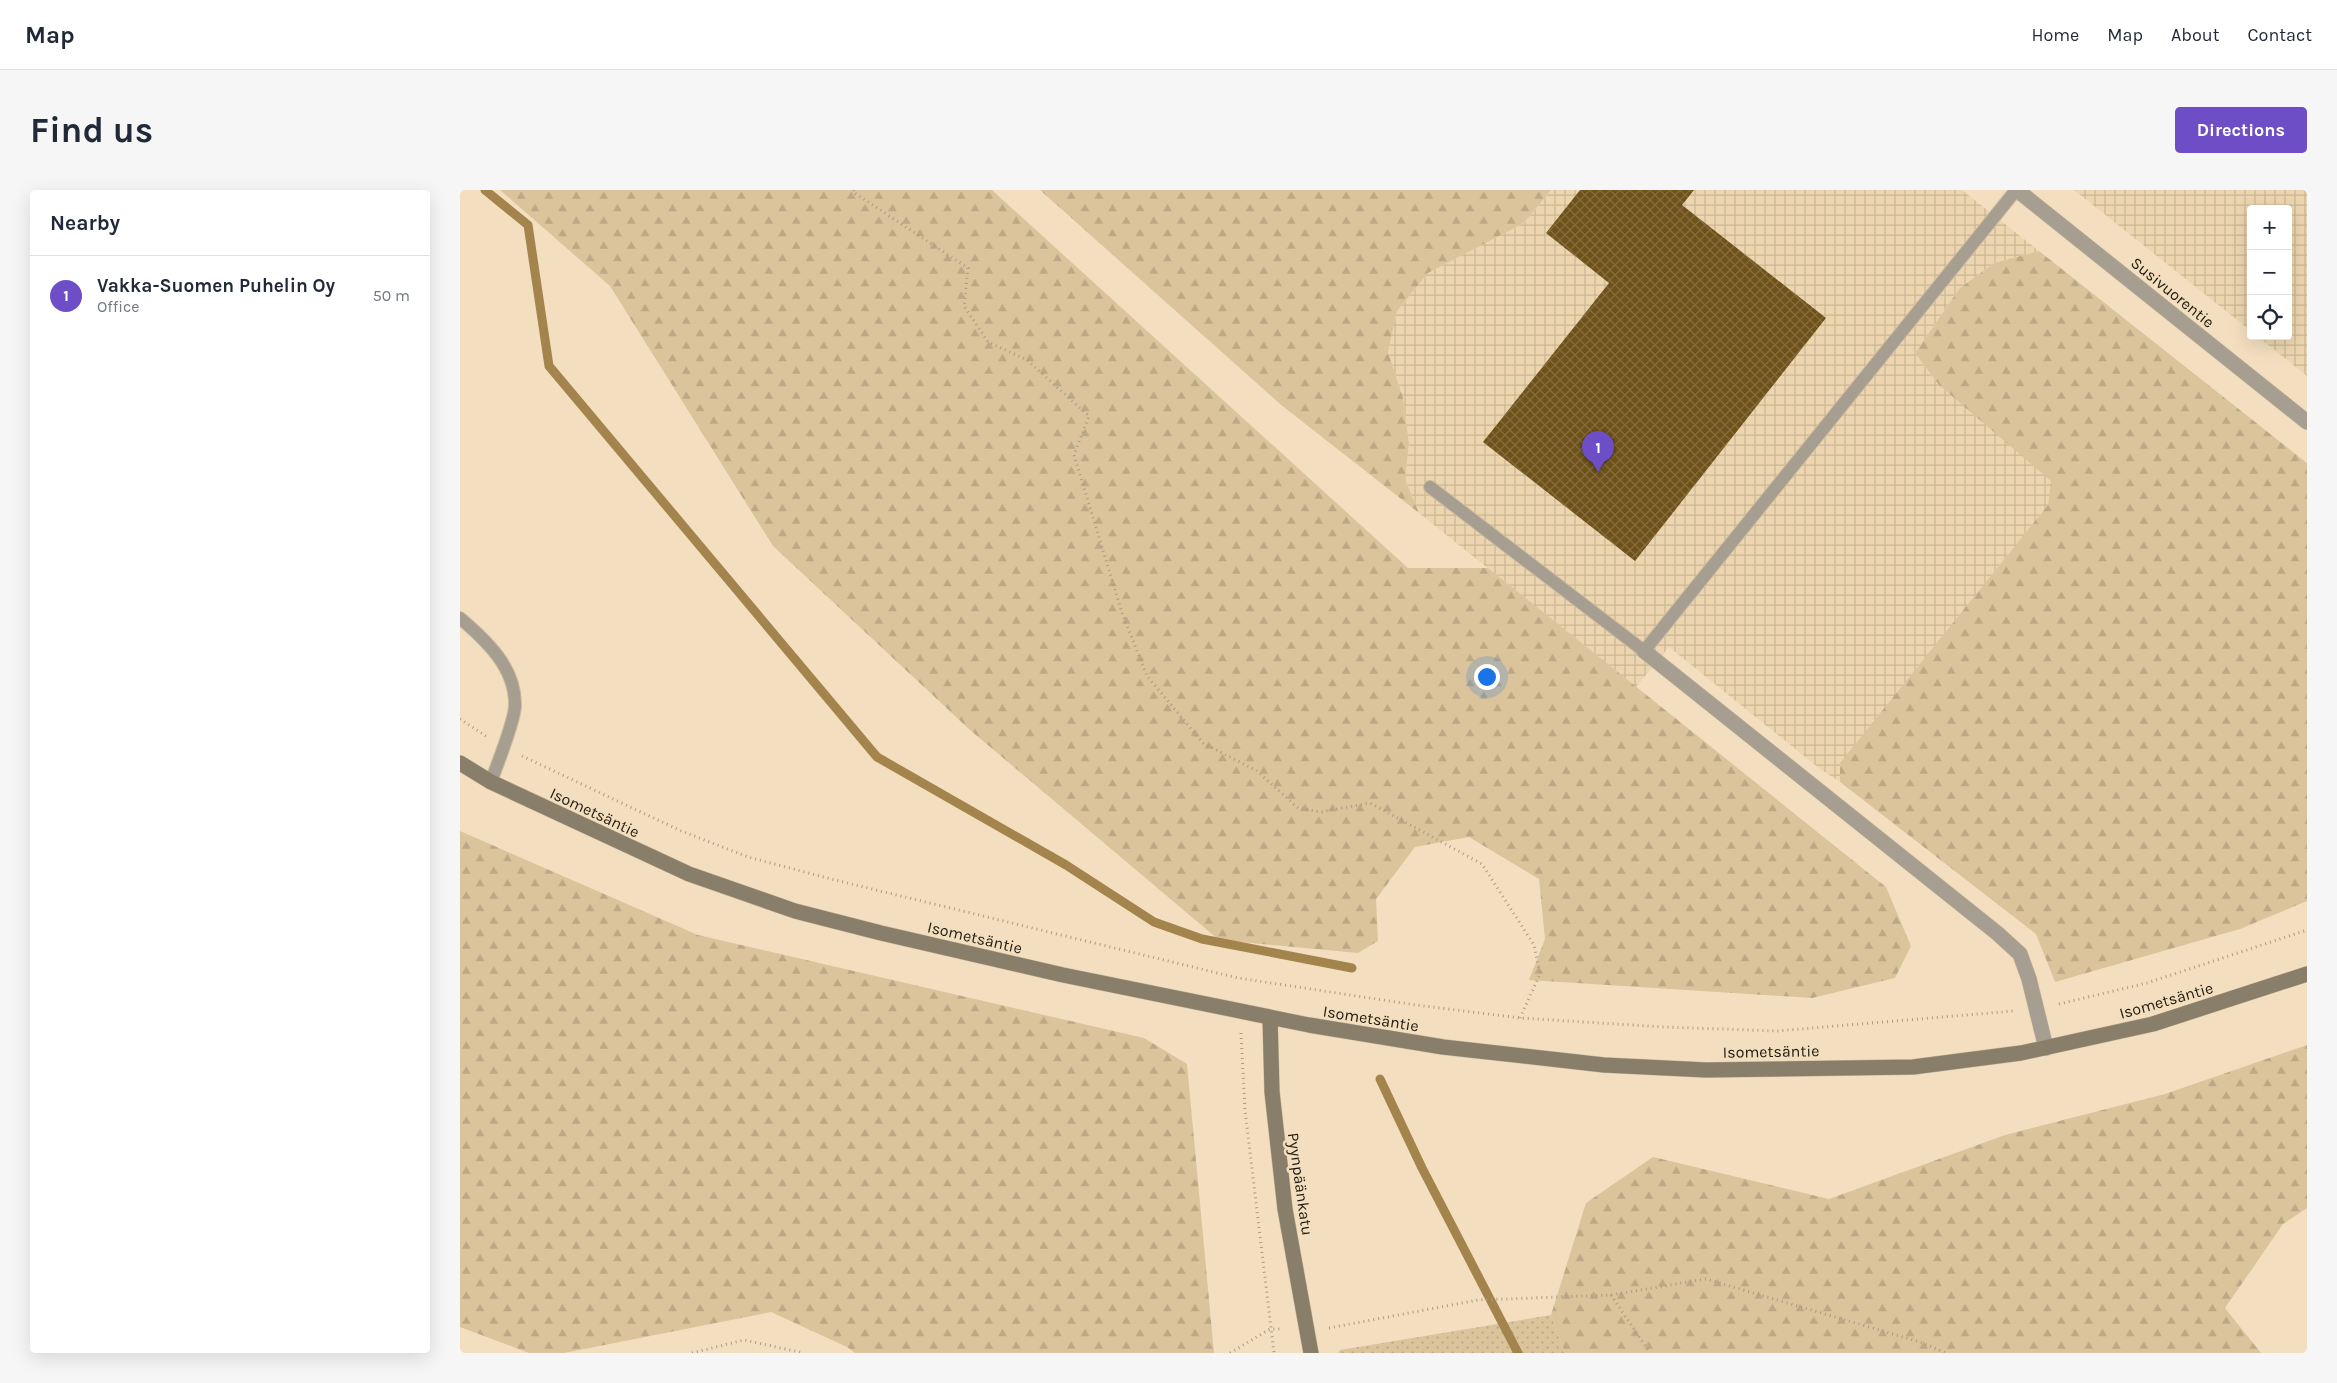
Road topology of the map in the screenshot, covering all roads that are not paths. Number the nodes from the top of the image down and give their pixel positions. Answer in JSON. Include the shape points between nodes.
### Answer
{"nodes":[{"id":1,"x":2016,"y":190,"type":"edge"},
{"id":2,"x":2307,"y":422,"type":"edge"},
{"id":3,"x":1430,"y":487,"type":"dead end"},
{"id":4,"x":460,"y":618,"type":"edge"},
{"id":5,"x":1644,"y":651,"type":"junction"},
{"id":6,"x":460,"y":763,"type":"edge"},
{"id":7,"x":491,"y":782,"type":"junction"},
{"id":8,"x":2307,"y":974,"type":"edge"},
{"id":9,"x":1270,"y":1018,"type":"junction"},
{"id":10,"x":2046,"y":1048,"type":"junction"},
{"id":11,"x":1311,"y":1353,"type":"edge"}],
"edges":[{"from":1,"to":2,"type":"street","name":"Susivuorentie"},
{"from":1,"to":5,"type":"lane"},
{"from":3,"to":5,"type":"lane"},
{"from":4,"to":7,"type":"lane","via":[[487,642],[510,676],[515,706]]},
{"from":5,"to":10,"type":"street","via":[[2020,954]]},
{"from":6,"to":7,"type":"main road","name":"Isometsäntie"},
{"from":7,"to":9,"type":"main road","name":"Isometsäntie","via":[[689,874],[795,910],[1063,975]]},
{"from":8,"to":10,"type":"main road","name":"Isometsäntie","via":[[2153,1024]]},
{"from":9,"to":10,"type":"main road","name":"Isometsäntie","via":[[1443,1047],[1604,1065],[1706,1070],[1913,1067]]},
{"from":9,"to":11,"type":"main road","name":"Pyynpäänkatu","via":[[1272,1092],[1285,1209]]}]}
